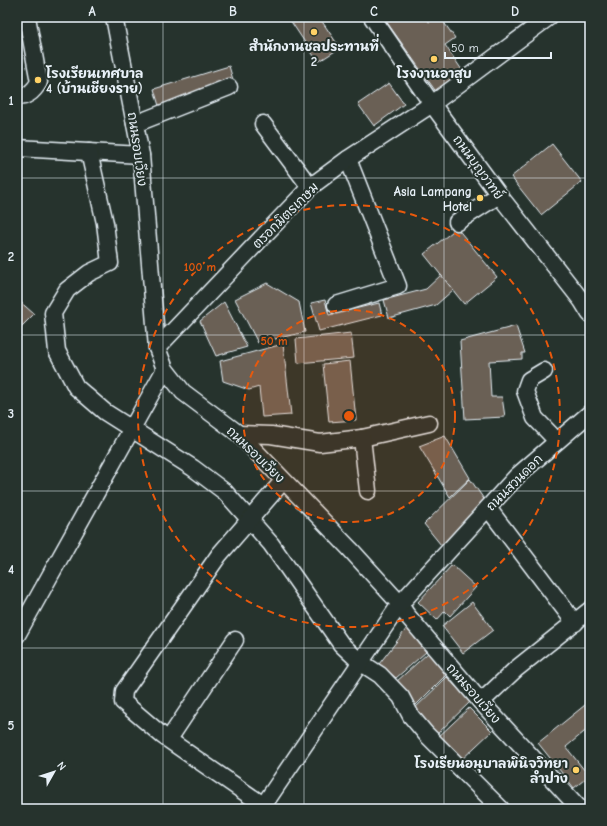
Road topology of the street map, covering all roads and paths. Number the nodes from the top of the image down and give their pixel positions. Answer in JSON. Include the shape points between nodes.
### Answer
{"nodes":[{"id":1,"x":28,"y":17,"type":"edge"},
{"id":2,"x":114,"y":17,"type":"edge"},
{"id":3,"x":372,"y":17,"type":"edge"},
{"id":4,"x":549,"y":17,"type":"edge"},
{"id":5,"x":229,"y":87,"type":"dead end"},
{"id":6,"x":17,"y":97,"type":"edge"},
{"id":7,"x":432,"y":104,"type":"junction"},
{"id":8,"x":135,"y":124,"type":"junction"},
{"id":9,"x":263,"y":124,"type":"dead end"},
{"id":10,"x":17,"y":148,"type":"edge"},
{"id":11,"x":89,"y":152,"type":"junction"},
{"id":12,"x":141,"y":155,"type":"junction"},
{"id":13,"x":348,"y":159,"type":"junction"},
{"id":14,"x":310,"y":187,"type":"junction"},
{"id":15,"x":498,"y":195,"type":"junction"},
{"id":16,"x":457,"y":222,"type":"dead end"},
{"id":17,"x":336,"y":305,"type":"dead end"},
{"id":18,"x":590,"y":314,"type":"edge"},
{"id":19,"x":157,"y":348,"type":"junction"},
{"id":20,"x":165,"y":369,"type":"junction"},
{"id":21,"x":544,"y":371,"type":"dead end"},
{"id":22,"x":590,"y":413,"type":"edge"},
{"id":23,"x":429,"y":423,"type":"dead end"},
{"id":24,"x":132,"y":428,"type":"junction"},
{"id":25,"x":239,"y":434,"type":"junction"},
{"id":26,"x":362,"y":438,"type":"junction"},
{"id":27,"x":557,"y":441,"type":"junction"},
{"id":28,"x":283,"y":481,"type":"junction"},
{"id":29,"x":368,"y":491,"type":"dead end"},
{"id":30,"x":488,"y":508,"type":"junction"},
{"id":31,"x":249,"y":518,"type":"junction"},
{"id":32,"x":400,"y":604,"type":"junction"},
{"id":33,"x":590,"y":610,"type":"edge"},
{"id":34,"x":574,"y":623,"type":"junction"},
{"id":35,"x":17,"y":635,"type":"edge"},
{"id":36,"x":235,"y":640,"type":"dead end"},
{"id":37,"x":360,"y":662,"type":"junction"},
{"id":38,"x":481,"y":702,"type":"junction"},
{"id":39,"x":169,"y":739,"type":"junction"},
{"id":40,"x":262,"y":807,"type":"edge"},
{"id":41,"x":501,"y":809,"type":"edge"},
{"id":42,"x":580,"y":809,"type":"edge"}],
"edges":[{"from":1,"to":6,"type":"street","via":[[40,82],[24,97]]},
{"from":2,"to":8,"type":"street","name":"ถนนรอบเวียง"},
{"from":3,"to":7,"type":"street","name":"ถนนบุญวาทย์"},
{"from":4,"to":7,"type":"street","name":"ตรอกมิตรเกษม"},
{"from":5,"to":8,"type":"street"},
{"from":7,"to":13,"type":"street","name":"ตรอกมิตรเกษม"},
{"from":7,"to":15,"type":"street","name":"ถนนบุญวาทย์"},
{"from":8,"to":12,"type":"street","name":"ถนนรอบเวียง"},
{"from":9,"to":14,"type":"street"},
{"from":10,"to":11,"type":"street"},
{"from":11,"to":12,"type":"street"},
{"from":11,"to":24,"type":"street","via":[[105,223],[110,263],[90,273],[67,290],[53,313],[57,351],[76,387],[105,412]]},
{"from":12,"to":19,"type":"street","name":"ถนนรอบเวียง"},
{"from":13,"to":14,"type":"street","name":"ตรอกมิตรเกษม"},
{"from":13,"to":17,"type":"street","via":[[398,286]]},
{"from":14,"to":19,"type":"street","name":"ตรอกมิตรเกษม"},
{"from":15,"to":16,"type":"street"},
{"from":15,"to":18,"type":"street","name":"ถนนบุญวาทย์"},
{"from":19,"to":20,"type":"street","name":"ถนนรอบเวียง"},
{"from":20,"to":24,"type":"street"},
{"from":20,"to":25,"type":"street","name":"ถนนรอบเวียง","via":[[183,392]]},
{"from":21,"to":27,"type":"street","via":[[529,380],[525,391],[535,418]]},
{"from":22,"to":27,"type":"street","name":"ถนนสวนดอก"},
{"from":23,"to":26,"type":"street"},
{"from":24,"to":31,"type":"street","via":[[225,492]]},
{"from":24,"to":35,"type":"street"},
{"from":25,"to":26,"type":"street","via":[[271,435],[320,443]]},
{"from":25,"to":28,"type":"street","name":"ถนนรอบเวียง"},
{"from":26,"to":29,"type":"street"},
{"from":27,"to":30,"type":"street","name":"ถนนสวนดอก","via":[[517,476]]},
{"from":28,"to":31,"type":"street"},
{"from":28,"to":32,"type":"street","name":"ถนนรอบเวียง"},
{"from":30,"to":32,"type":"street","name":"ถนนสวนดอก"},
{"from":30,"to":34,"type":"street"},
{"from":31,"to":37,"type":"street","via":[[271,544],[340,644]]},
{"from":31,"to":39,"type":"street","via":[[219,555],[124,691],[123,702]]},
{"from":32,"to":37,"type":"street","name":"ถนนสวนดอก"},
{"from":32,"to":38,"type":"street","name":"ถนนรอบเวียง"},
{"from":33,"to":34,"type":"street"},
{"from":34,"to":38,"type":"street","via":[[516,669]]},
{"from":36,"to":39,"type":"street"},
{"from":37,"to":40,"type":"street","name":"ถนนสวนดอก"},
{"from":37,"to":41,"type":"street","via":[[380,675],[402,697],[411,716],[426,734]]},
{"from":38,"to":42,"type":"street","name":"ถนนรอบเวียง"},
{"from":39,"to":40,"type":"street"}]}
